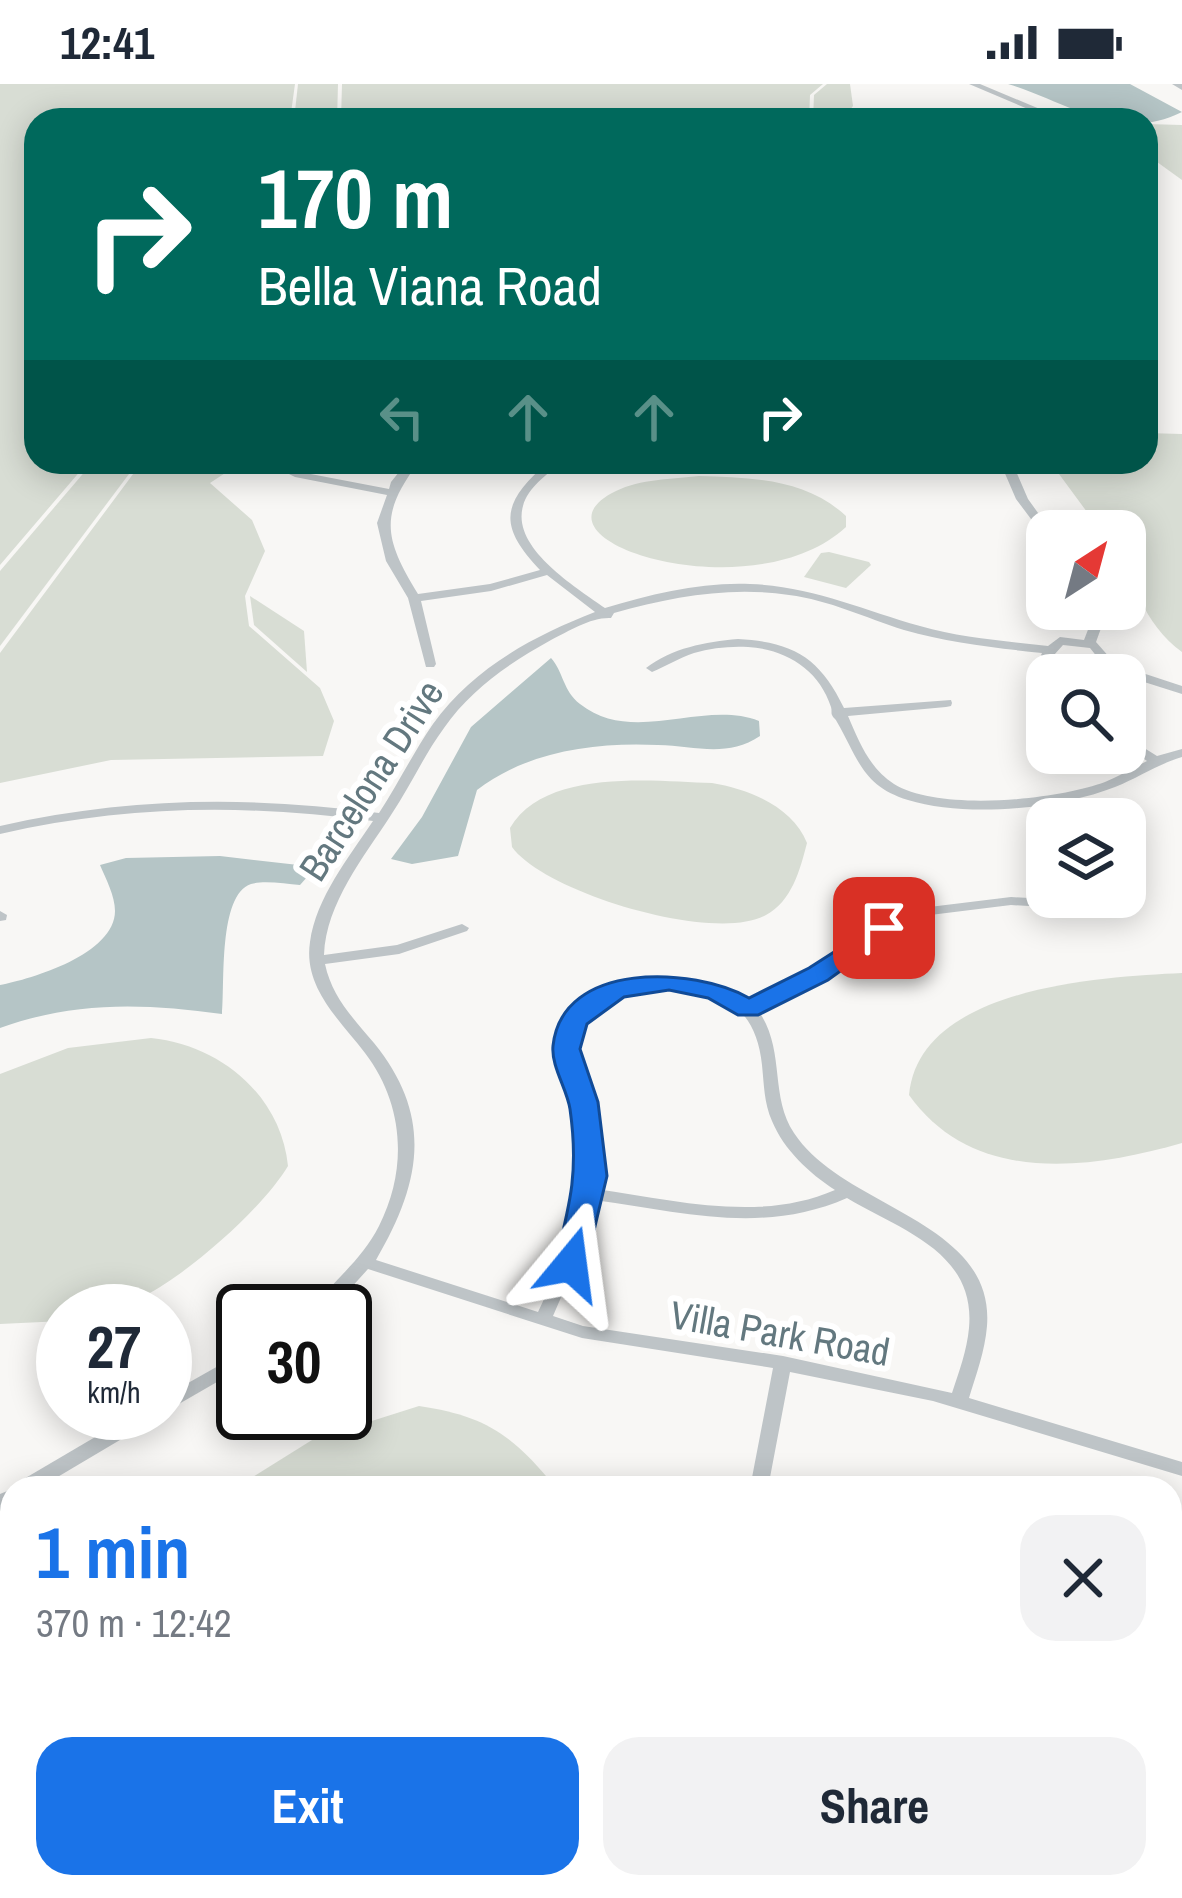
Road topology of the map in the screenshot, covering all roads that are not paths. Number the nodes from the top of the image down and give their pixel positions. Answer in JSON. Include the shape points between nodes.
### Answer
{"nodes":[{"id":1,"x":973,"y":84,"type":"edge"},
{"id":2,"x":1032,"y":108,"type":"edge"},
{"id":3,"x":295,"y":474,"type":"dead end"},
{"id":4,"x":405,"y":474,"type":"edge"},
{"id":5,"x":541,"y":474,"type":"edge"},
{"id":6,"x":1011,"y":474,"type":"edge"},
{"id":7,"x":392,"y":493,"type":"junction"},
{"id":8,"x":1030,"y":510,"type":"edge"},
{"id":9,"x":549,"y":572,"type":"junction"},
{"id":10,"x":414,"y":598,"type":"junction"},
{"id":11,"x":607,"y":615,"type":"junction"},
{"id":12,"x":1094,"y":630,"type":"edge"},
{"id":13,"x":1089,"y":643,"type":"junction"},
{"id":14,"x":1047,"y":650,"type":"junction"},
{"id":15,"x":1049,"y":654,"type":"edge"},
{"id":16,"x":1104,"y":654,"type":"edge"},
{"id":17,"x":430,"y":664,"type":"dead end"},
{"id":18,"x":652,"y":668,"type":"dead end"},
{"id":19,"x":1146,"y":678,"type":"edge"},
{"id":20,"x":1182,"y":690,"type":"edge"},
{"id":21,"x":946,"y":703,"type":"dead end"},
{"id":22,"x":837,"y":713,"type":"junction"},
{"id":23,"x":1182,"y":753,"type":"edge"},
{"id":24,"x":1146,"y":754,"type":"edge"},
{"id":25,"x":1154,"y":760,"type":"junction"},
{"id":26,"x":382,"y":818,"type":"junction"},
{"id":27,"x":0,"y":830,"type":"edge"},
{"id":28,"x":1026,"y":902,"type":"edge"},
{"id":29,"x":462,"y":928,"type":"dead end"},
{"id":30,"x":317,"y":961,"type":"junction"},
{"id":31,"x":748,"y":1009,"type":"junction"},
{"id":32,"x":846,"y":1192,"type":"junction"},
{"id":33,"x":590,"y":1194,"type":"junction"},
{"id":34,"x":368,"y":1263,"type":"junction"},
{"id":35,"x":347,"y":1284,"type":"edge"},
{"id":36,"x":543,"y":1321,"type":"junction"},
{"id":37,"x":783,"y":1363,"type":"junction"},
{"id":38,"x":958,"y":1401,"type":"junction"},
{"id":39,"x":106,"y":1440,"type":"edge"},
{"id":40,"x":1182,"y":1469,"type":"edge"},
{"id":41,"x":44,"y":1476,"type":"edge"},
{"id":42,"x":761,"y":1476,"type":"edge"}],
"edges":[{"from":1,"to":2,"type":"street"},
{"from":3,"to":7,"type":"street"},
{"from":4,"to":7,"type":"street"},
{"from":5,"to":9,"type":"street","via":[[523,490],[514,521],[526,550]]},
{"from":6,"to":8,"type":"street"},
{"from":7,"to":10,"type":"street","via":[[386,540]]},
{"from":9,"to":10,"type":"street"},
{"from":9,"to":11,"type":"street"},
{"from":10,"to":17,"type":"street"},
{"from":11,"to":14,"type":"street","name":"Barcelona Drive","via":[[696,592],[771,589],[958,639]]},
{"from":11,"to":26,"type":"street","name":"Barcelona Drive","via":[[535,646],[477,686],[433,735]]},
{"from":12,"to":13,"type":"street"},
{"from":13,"to":14,"type":"street","name":"Barcelona Drive","via":[[1060,641]]},
{"from":13,"to":16,"type":"street"},
{"from":14,"to":15,"type":"street"},
{"from":18,"to":22,"type":"street","via":[[711,644],[781,651],[820,677]]},
{"from":19,"to":20,"type":"street"},
{"from":21,"to":22,"type":"street"},
{"from":22,"to":25,"type":"street","via":[[860,764],[878,781],[937,802],[1098,788]]},
{"from":23,"to":25,"type":"street"},
{"from":24,"to":25,"type":"street"},
{"from":26,"to":27,"type":"street","via":[[205,803],[94,811]]},
{"from":26,"to":30,"type":"street","name":"Barcelona Drive","via":[[326,916]]},
{"from":28,"to":31,"type":"street","via":[[917,912]]},
{"from":29,"to":30,"type":"street","via":[[399,949]]},
{"from":30,"to":34,"type":"street","via":[[329,1001],[401,1099],[407,1179]]},
{"from":31,"to":32,"type":"street","via":[[765,1028],[768,1080],[785,1133]]},
{"from":31,"to":33,"type":"street","via":[[716,991],[669,982],[616,989],[574,1020],[566,1049],[590,1139]]},
{"from":32,"to":33,"type":"street","via":[[800,1211],[765,1214]]},
{"from":32,"to":38,"type":"street","via":[[936,1240],[968,1271],[981,1310]]},
{"from":33,"to":36,"type":"street","via":[[571,1264]]},
{"from":34,"to":35,"type":"street"},
{"from":34,"to":36,"type":"street","name":"Villa Park Road"},
{"from":36,"to":37,"type":"street","name":"Villa Park Road"},
{"from":37,"to":38,"type":"street","name":"Villa Park Road"},
{"from":37,"to":42,"type":"street"},
{"from":38,"to":40,"type":"street","name":"Villa Park Road"},
{"from":39,"to":41,"type":"street"}]}
